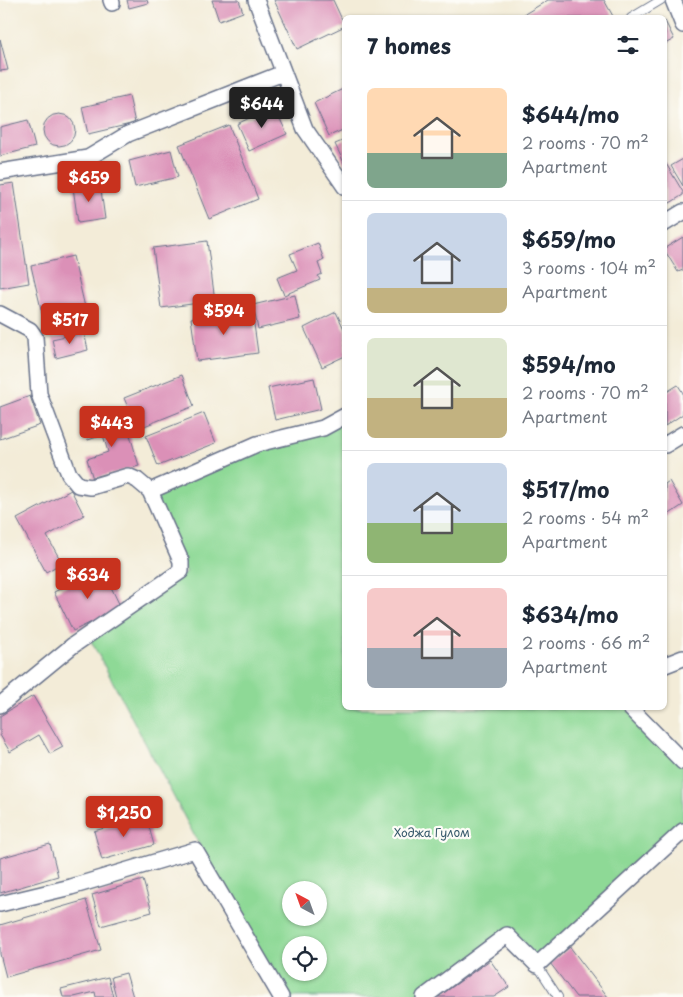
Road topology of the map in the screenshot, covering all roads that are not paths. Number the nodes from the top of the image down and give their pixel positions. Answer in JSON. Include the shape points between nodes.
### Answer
{"nodes":[{"id":1,"x":256,"y":0,"type":"edge"},
{"id":2,"x":661,"y":0,"type":"edge"},
{"id":3,"x":672,"y":0,"type":"edge"},
{"id":4,"x":636,"y":15,"type":"edge"},
{"id":5,"x":683,"y":25,"type":"edge"},
{"id":6,"x":283,"y":73,"type":"junction"},
{"id":7,"x":0,"y":172,"type":"edge"},
{"id":8,"x":342,"y":183,"type":"edge"},
{"id":9,"x":683,"y":212,"type":"edge"},
{"id":10,"x":667,"y":222,"type":"edge"},
{"id":11,"x":0,"y":314,"type":"edge"},
{"id":12,"x":342,"y":418,"type":"edge"},
{"id":13,"x":683,"y":434,"type":"edge"},
{"id":14,"x":667,"y":444,"type":"edge"},
{"id":15,"x":150,"y":491,"type":"junction"},
{"id":16,"x":683,"y":658,"type":"edge"},
{"id":17,"x":667,"y":664,"type":"edge"},
{"id":18,"x":0,"y":705,"type":"edge"},
{"id":19,"x":632,"y":710,"type":"edge"},
{"id":20,"x":683,"y":762,"type":"edge"},
{"id":21,"x":683,"y":831,"type":"edge"},
{"id":22,"x":0,"y":904,"type":"edge"},
{"id":23,"x":537,"y":965,"type":"junction"},
{"id":24,"x":281,"y":997,"type":"edge"},
{"id":25,"x":424,"y":997,"type":"edge"},
{"id":26,"x":558,"y":997,"type":"edge"}],
"edges":[{"from":1,"to":6,"type":"street"},
{"from":2,"to":4,"type":"lane"},
{"from":3,"to":5,"type":"street"},
{"from":6,"to":7,"type":"street","via":[[128,134],[88,158]]},
{"from":6,"to":8,"type":"street","via":[[305,129]]},
{"from":9,"to":10,"type":"street"},
{"from":11,"to":15,"type":"street","via":[[30,330],[36,337],[39,394],[69,474],[78,485],[91,487],[128,476]]},
{"from":12,"to":15,"type":"street","via":[[323,428],[257,444]]},
{"from":13,"to":14,"type":"street"},
{"from":15,"to":18,"type":"street","via":[[181,562],[182,572],[72,646]]},
{"from":16,"to":17,"type":"street"},
{"from":19,"to":20,"type":"street"},
{"from":21,"to":23,"type":"street"},
{"from":22,"to":24,"type":"street","via":[[195,850]]},
{"from":23,"to":25,"type":"street","via":[[506,935]]},
{"from":23,"to":26,"type":"lane"}]}
